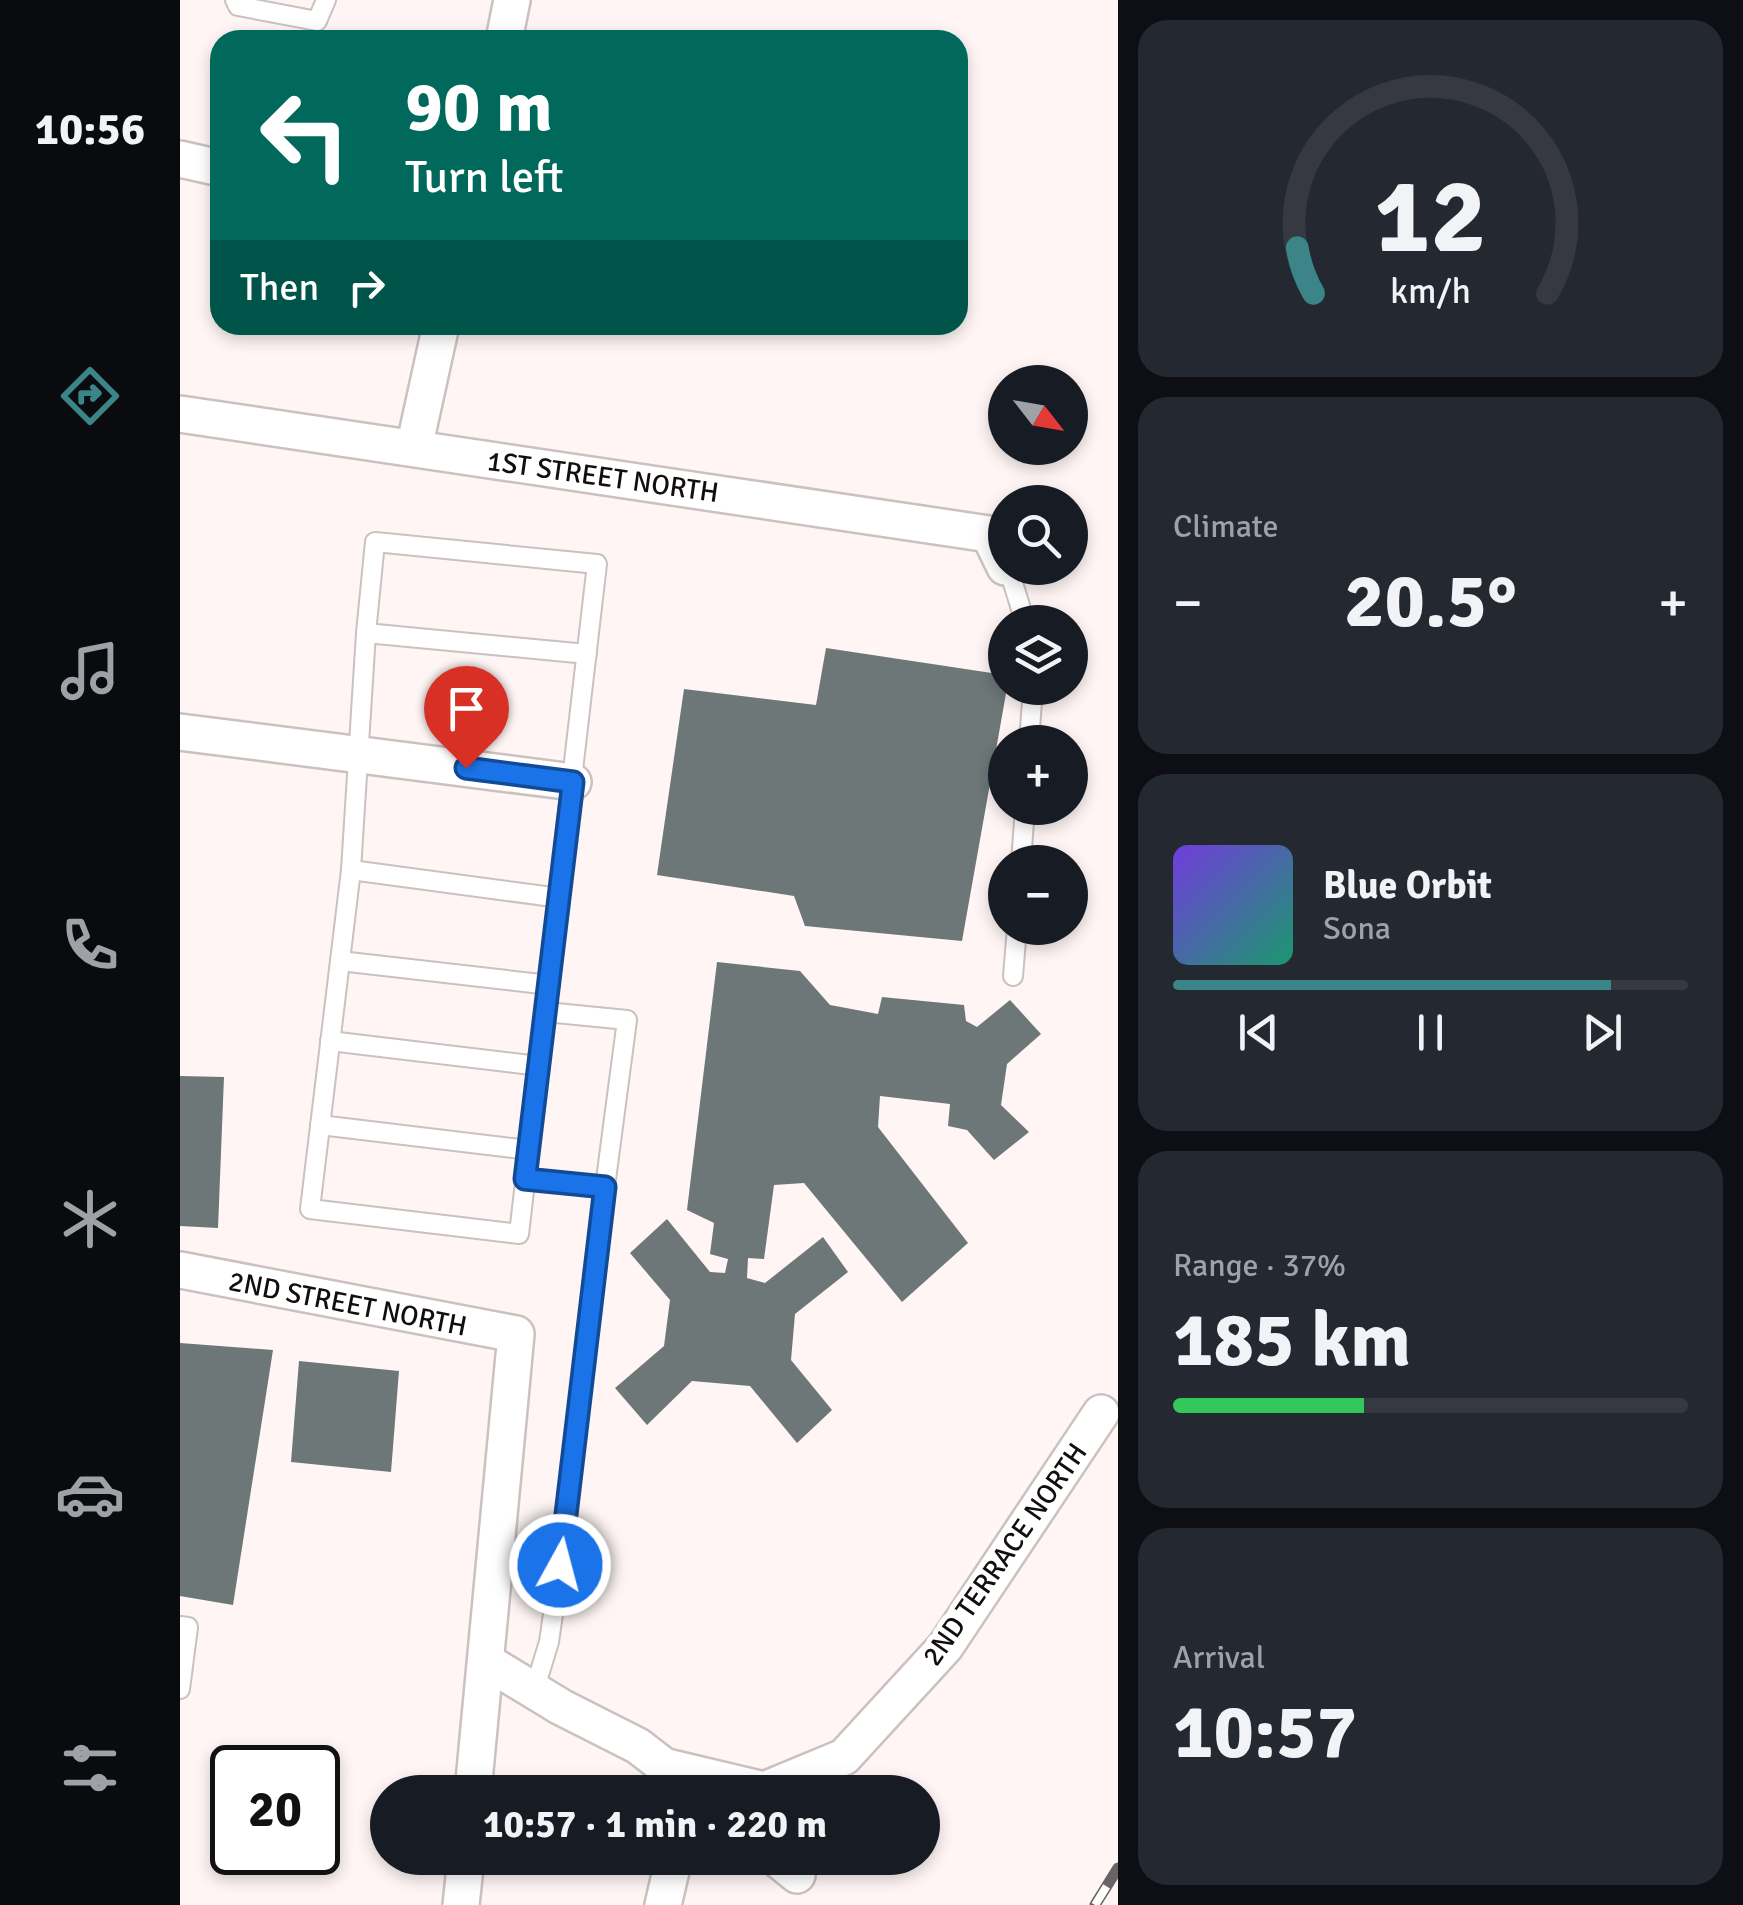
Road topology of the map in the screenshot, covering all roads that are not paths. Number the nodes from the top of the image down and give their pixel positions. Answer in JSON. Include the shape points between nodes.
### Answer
{"nodes":[{"id":1,"x":235,"y":0,"type":"edge"},
{"id":2,"x":326,"y":0,"type":"edge"},
{"id":3,"x":512,"y":0,"type":"edge"},
{"id":4,"x":506,"y":30,"type":"edge"},
{"id":5,"x":180,"y":159,"type":"edge"},
{"id":6,"x":210,"y":166,"type":"edge"},
{"id":7,"x":439,"y":335,"type":"edge"},
{"id":8,"x":180,"y":414,"type":"edge"},
{"id":9,"x":414,"y":448,"type":"junction"},
{"id":10,"x":988,"y":534,"type":"edge"},
{"id":11,"x":366,"y":634,"type":"junction"},
{"id":12,"x":587,"y":654,"type":"junction"},
{"id":13,"x":180,"y":732,"type":"edge"},
{"id":14,"x":358,"y":754,"type":"junction"},
{"id":15,"x":573,"y":782,"type":"junction"},
{"id":16,"x":351,"y":870,"type":"junction"},
{"id":17,"x":560,"y":898,"type":"junction"},
{"id":18,"x":1015,"y":945,"type":"edge"},
{"id":19,"x":340,"y":961,"type":"junction"},
{"id":20,"x":1013,"y":976,"type":"dead end"},
{"id":21,"x":550,"y":986,"type":"junction"},
{"id":22,"x":546,"y":1012,"type":"junction"},
{"id":23,"x":330,"y":1041,"type":"junction"},
{"id":24,"x":540,"y":1066,"type":"junction"},
{"id":25,"x":320,"y":1125,"type":"junction"},
{"id":26,"x":529,"y":1150,"type":"junction"},
{"id":27,"x":525,"y":1179,"type":"junction"},
{"id":28,"x":605,"y":1187,"type":"junction"},
{"id":29,"x":180,"y":1270,"type":"edge"},
{"id":30,"x":1101,"y":1412,"type":"dead end"},
{"id":31,"x":180,"y":1626,"type":"edge"},
{"id":32,"x":487,"y":1662,"type":"junction"},
{"id":33,"x":180,"y":1689,"type":"edge"},
{"id":34,"x":534,"y":1691,"type":"junction"},
{"id":35,"x":475,"y":1775,"type":"edge"},
{"id":36,"x":667,"y":1775,"type":"edge"},
{"id":37,"x":802,"y":1775,"type":"edge"},
{"id":38,"x":464,"y":1875,"type":"edge"},
{"id":39,"x":670,"y":1875,"type":"edge"},
{"id":40,"x":461,"y":1905,"type":"edge"},
{"id":41,"x":663,"y":1905,"type":"edge"}],
"edges":[{"from":1,"to":2,"type":"lane","via":[[238,6],[316,21]]},
{"from":3,"to":4,"type":"street"},
{"from":5,"to":6,"type":"street"},
{"from":7,"to":9,"type":"street"},
{"from":8,"to":9,"type":"street","name":"1ST STREET NORTH"},
{"from":9,"to":10,"type":"street","name":"1ST STREET NORTH"},
{"from":11,"to":12,"type":"lane"},
{"from":11,"to":12,"type":"lane","via":[[375,542],[597,564]]},
{"from":11,"to":14,"type":"lane"},
{"from":12,"to":15,"type":"lane"},
{"from":13,"to":14,"type":"street"},
{"from":14,"to":15,"type":"street"},
{"from":14,"to":16,"type":"lane"},
{"from":15,"to":17,"type":"lane"},
{"from":16,"to":17,"type":"lane"},
{"from":16,"to":19,"type":"lane"},
{"from":17,"to":21,"type":"lane"},
{"from":18,"to":20,"type":"lane"},
{"from":19,"to":21,"type":"lane"},
{"from":19,"to":23,"type":"lane"},
{"from":21,"to":22,"type":"lane"},
{"from":22,"to":24,"type":"lane"},
{"from":22,"to":28,"type":"lane","via":[[626,1020]]},
{"from":23,"to":24,"type":"lane"},
{"from":23,"to":25,"type":"lane"},
{"from":24,"to":26,"type":"lane"},
{"from":25,"to":26,"type":"lane"},
{"from":25,"to":27,"type":"lane","via":[[310,1210],[519,1234]]},
{"from":26,"to":27,"type":"lane"},
{"from":27,"to":28,"type":"lane"},
{"from":28,"to":34,"type":"lane","via":[[560,1565]]},
{"from":29,"to":32,"type":"street","name":"2ND STREET NORTH","via":[[516,1334]]},
{"from":30,"to":37,"type":"street","name":"2ND TERRACE NORTH","via":[[945,1647],[844,1758]]},
{"from":31,"to":33,"type":"lane","via":[[188,1627]]},
{"from":32,"to":34,"type":"street"},
{"from":32,"to":35,"type":"street"},
{"from":34,"to":36,"type":"street","via":[[638,1746]]},
{"from":38,"to":40,"type":"street"},
{"from":39,"to":41,"type":"street"}]}
